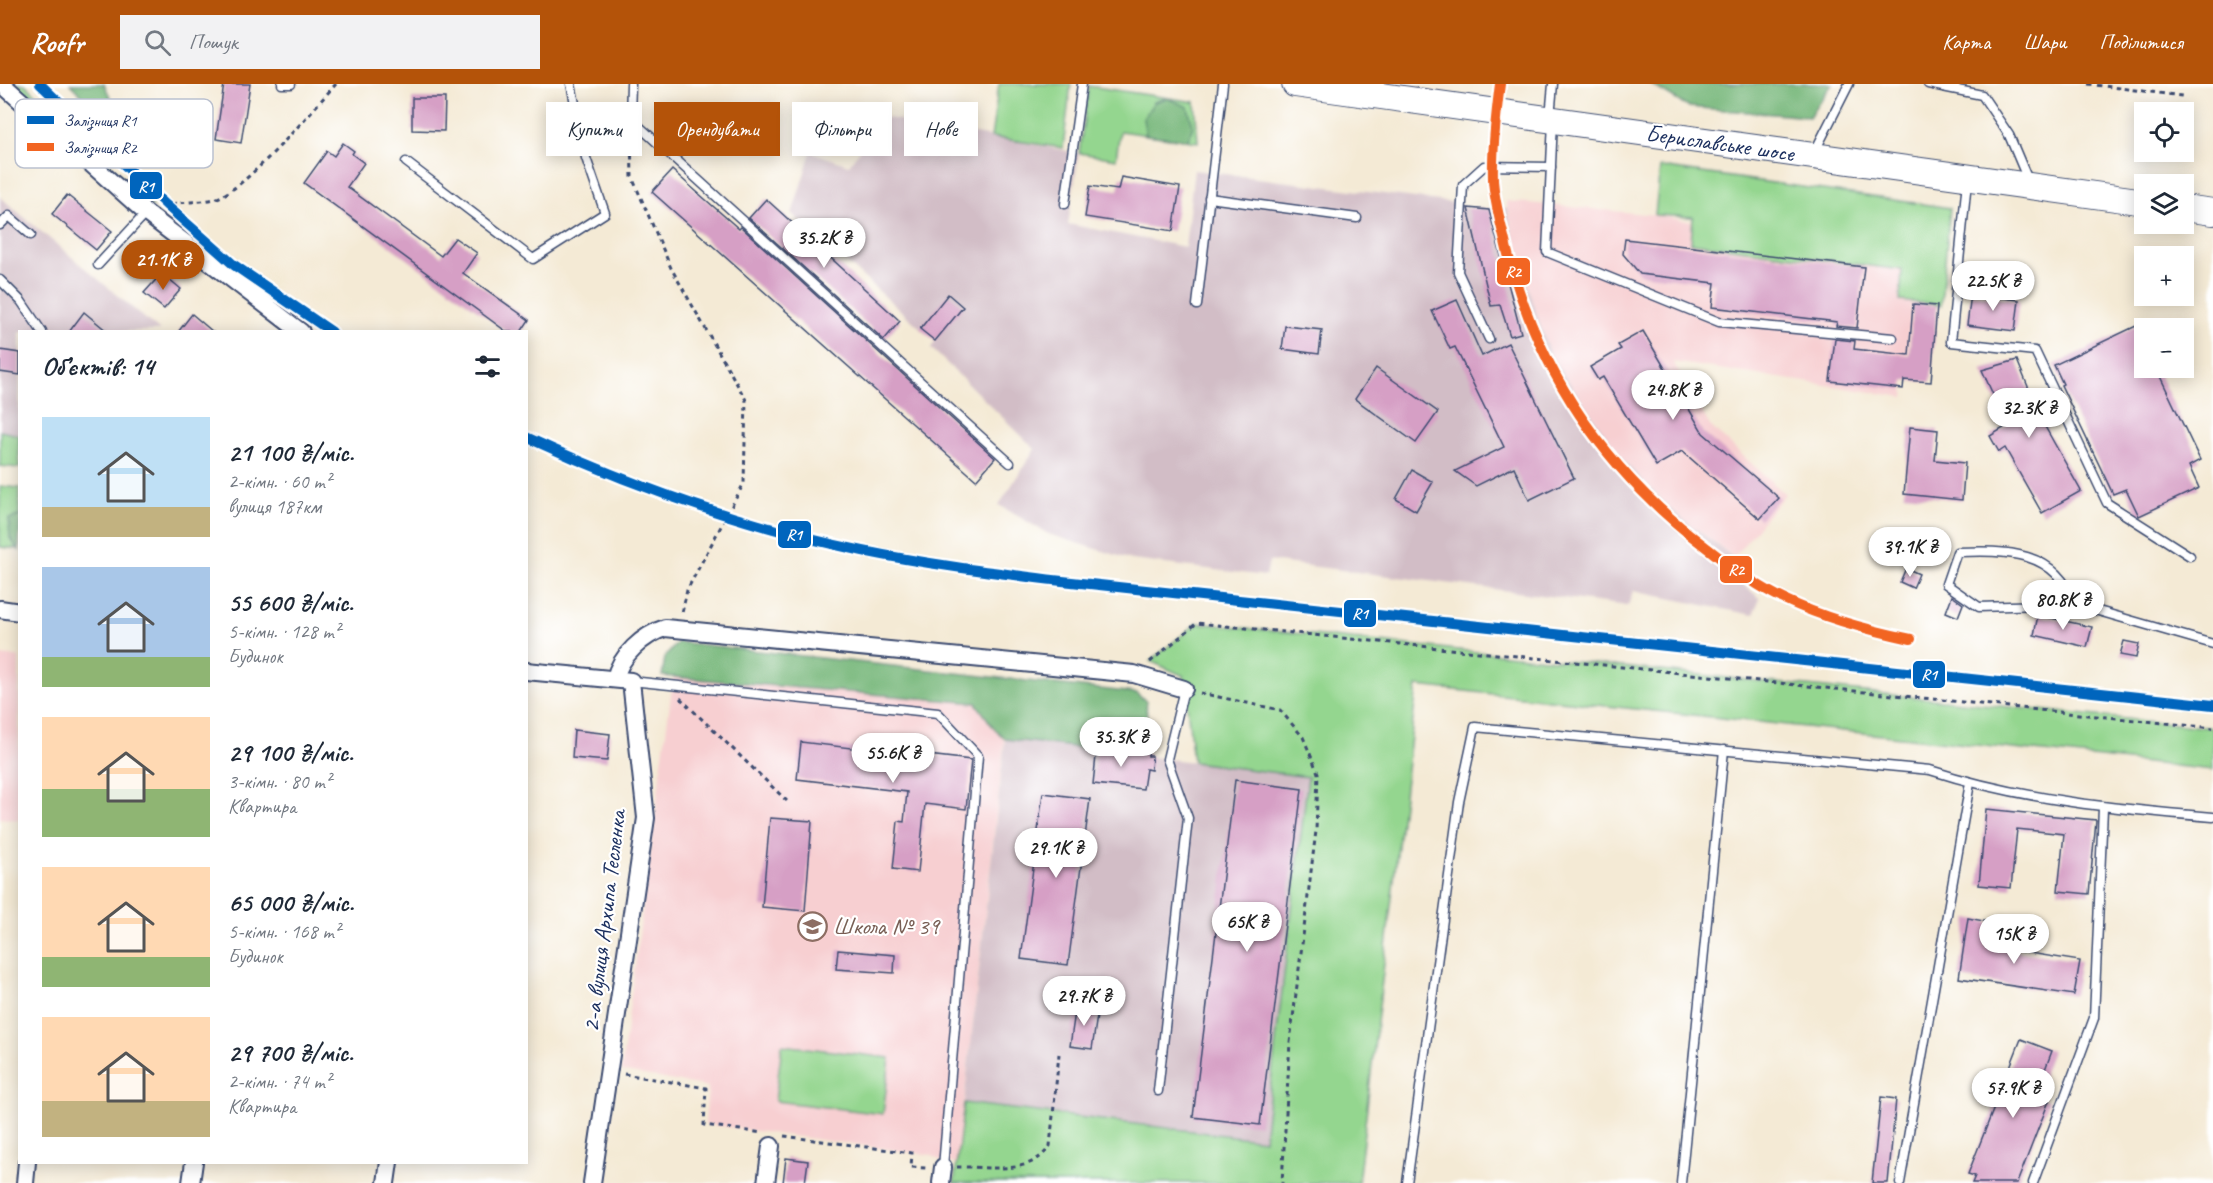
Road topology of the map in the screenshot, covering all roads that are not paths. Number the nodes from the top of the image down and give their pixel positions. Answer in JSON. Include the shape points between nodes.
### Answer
{"nodes":[{"id":1,"x":2,"y":84,"type":"edge"},
{"id":2,"x":282,"y":84,"type":"edge"},
{"id":3,"x":291,"y":84,"type":"edge"},
{"id":4,"x":571,"y":84,"type":"edge"},
{"id":5,"x":631,"y":84,"type":"edge"},
{"id":6,"x":1082,"y":84,"type":"edge"},
{"id":7,"x":1223,"y":84,"type":"edge"},
{"id":8,"x":1295,"y":84,"type":"edge"},
{"id":9,"x":1553,"y":84,"type":"edge"},
{"id":10,"x":1849,"y":84,"type":"edge"},
{"id":11,"x":1928,"y":84,"type":"edge"},
{"id":12,"x":1322,"y":86,"type":"edge"},
{"id":13,"x":19,"y":99,"type":"edge"},
{"id":14,"x":1551,"y":121,"type":"junction"},
{"id":15,"x":1812,"y":156,"type":"junction"},
{"id":16,"x":406,"y":162,"type":"dead end"},
{"id":17,"x":1551,"y":167,"type":"junction"},
{"id":18,"x":96,"y":168,"type":"edge"},
{"id":19,"x":1967,"y":177,"type":"junction"},
{"id":20,"x":2031,"y":186,"type":"junction"},
{"id":21,"x":1209,"y":198,"type":"junction"},
{"id":22,"x":2134,"y":200,"type":"edge"},
{"id":23,"x":1065,"y":204,"type":"dead end"},
{"id":24,"x":2194,"y":209,"type":"edge"},
{"id":25,"x":2213,"y":212,"type":"edge"},
{"id":26,"x":146,"y":213,"type":"junction"},
{"id":27,"x":1357,"y":218,"type":"dead end"},
{"id":28,"x":0,"y":225,"type":"edge"},
{"id":29,"x":31,"y":235,"type":"dead end"},
{"id":30,"x":98,"y":264,"type":"dead end"},
{"id":31,"x":0,"y":280,"type":"edge"},
{"id":32,"x":1197,"y":304,"type":"dead end"},
{"id":33,"x":41,"y":330,"type":"edge"},
{"id":34,"x":298,"y":330,"type":"edge"},
{"id":35,"x":1893,"y":338,"type":"dead end"},
{"id":36,"x":1489,"y":339,"type":"dead end"},
{"id":37,"x":1010,"y":463,"type":"dead end"},
{"id":38,"x":2190,"y":556,"type":"dead end"},
{"id":39,"x":2074,"y":604,"type":"junction"},
{"id":40,"x":0,"y":609,"type":"edge"},
{"id":41,"x":18,"y":612,"type":"edge"},
{"id":42,"x":2213,"y":644,"type":"edge"},
{"id":43,"x":528,"y":671,"type":"edge"},
{"id":44,"x":623,"y":680,"type":"junction"},
{"id":45,"x":1184,"y":689,"type":"joint"},
{"id":46,"x":1724,"y":750,"type":"junction"},
{"id":47,"x":1970,"y":783,"type":"junction"},
{"id":48,"x":2103,"y":808,"type":"junction"},
{"id":49,"x":2213,"y":817,"type":"edge"},
{"id":50,"x":1158,"y":1091,"type":"dead end"},
{"id":51,"x":771,"y":1146,"type":"dead end"},
{"id":52,"x":27,"y":1164,"type":"edge"},
{"id":53,"x":194,"y":1164,"type":"edge"},
{"id":54,"x":389,"y":1164,"type":"edge"},
{"id":55,"x":942,"y":1175,"type":"edge"},
{"id":56,"x":25,"y":1183,"type":"edge"},
{"id":57,"x":191,"y":1183,"type":"edge"},
{"id":58,"x":386,"y":1183,"type":"edge"},
{"id":59,"x":592,"y":1183,"type":"edge"},
{"id":60,"x":766,"y":1183,"type":"edge"},
{"id":61,"x":1407,"y":1183,"type":"edge"},
{"id":62,"x":1681,"y":1183,"type":"edge"},
{"id":63,"x":1900,"y":1183,"type":"edge"},
{"id":64,"x":2033,"y":1183,"type":"edge"}],
"edges":[{"from":1,"to":13,"type":"street"},
{"from":2,"to":3,"type":"lane"},
{"from":4,"to":16,"type":"lane","via":[[586,158],[604,213],[533,259]]},
{"from":5,"to":37,"type":"lane","via":[[630,118]]},
{"from":6,"to":23,"type":"lane"},
{"from":7,"to":21,"type":"lane"},
{"from":8,"to":12,"type":"main road","name":"Бериславське шосе"},
{"from":9,"to":14,"type":"lane"},
{"from":10,"to":15,"type":"lane"},
{"from":11,"to":20,"type":"lane","via":[[1982,95],[2010,135]]},
{"from":12,"to":14,"type":"main road","name":"Бериславське шосе"},
{"from":14,"to":15,"type":"main road","name":"Бериславське шосе"},
{"from":14,"to":17,"type":"lane"},
{"from":15,"to":19,"type":"main road","name":"Бериславське шосе"},
{"from":17,"to":35,"type":"lane","via":[[1547,252],[1719,322]]},
{"from":17,"to":36,"type":"lane","via":[[1484,166],[1463,185],[1458,272]]},
{"from":18,"to":26,"type":"street"},
{"from":19,"to":20,"type":"main road","name":"Бериславське шосе"},
{"from":19,"to":38,"type":"lane","via":[[1951,342],[2035,351],[2107,503]]},
{"from":20,"to":22,"type":"main road","name":"Бериславське шосе"},
{"from":21,"to":27,"type":"lane"},
{"from":21,"to":32,"type":"lane"},
{"from":24,"to":25,"type":"main road"},
{"from":26,"to":30,"type":"lane"},
{"from":26,"to":34,"type":"street"},
{"from":28,"to":29,"type":"lane","via":[[9,216]]},
{"from":31,"to":33,"type":"lane"},
{"from":39,"to":39,"type":"lane","via":[[1979,608],[1946,584],[1957,552],[1999,550],[2046,563],[2068,585]]},
{"from":39,"to":42,"type":"lane"},
{"from":40,"to":41,"type":"street"},
{"from":43,"to":44,"type":"street"},
{"from":44,"to":45,"type":"street","via":[[625,658],[648,636],[665,628],[1134,674]]},
{"from":44,"to":55,"type":"lane","via":[[938,713],[978,756]]},
{"from":44,"to":59,"type":"street","name":"2-а вулиця Архипа Тесленка","via":[[646,818]]},
{"from":45,"to":50,"type":"lane","via":[[1167,759],[1188,818]]},
{"from":46,"to":47,"type":"lane","via":[[1930,770]]},
{"from":46,"to":61,"type":"lane","via":[[1474,728],[1459,802]]},
{"from":46,"to":62,"type":"lane"},
{"from":47,"to":48,"type":"lane"},
{"from":47,"to":63,"type":"lane"},
{"from":48,"to":49,"type":"lane"},
{"from":48,"to":64,"type":"lane","via":[[2094,1018]]},
{"from":51,"to":60,"type":"street"},
{"from":52,"to":56,"type":"street"},
{"from":53,"to":57,"type":"street"},
{"from":54,"to":58,"type":"street"}]}
